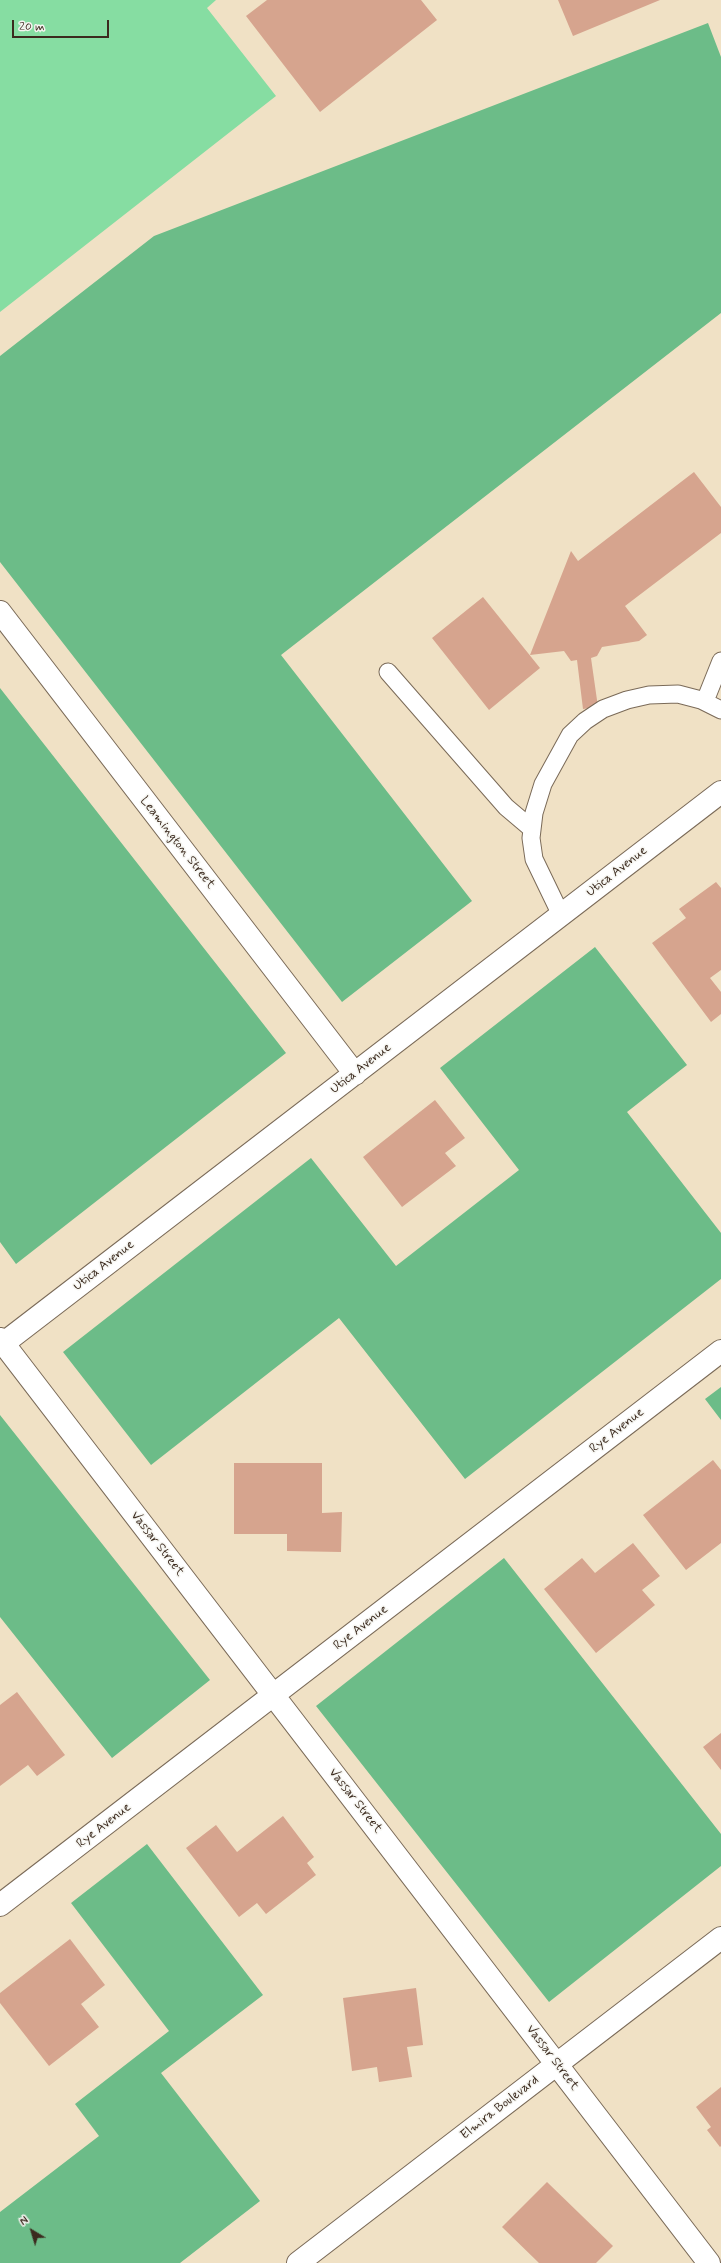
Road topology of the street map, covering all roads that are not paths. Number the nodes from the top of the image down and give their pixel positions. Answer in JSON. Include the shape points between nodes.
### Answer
{"nodes":[{"id":1,"x":0,"y":612,"type":"edge"},
{"id":2,"x":721,"y":661,"type":"edge"},
{"id":3,"x":388,"y":672,"type":"dead end"},
{"id":4,"x":704,"y":701,"type":"junction"},
{"id":5,"x":721,"y":710,"type":"edge"},
{"id":6,"x":721,"y":792,"type":"edge"},
{"id":7,"x":532,"y":829,"type":"junction"},
{"id":8,"x":561,"y":915,"type":"junction"},
{"id":9,"x":355,"y":1074,"type":"junction"},
{"id":10,"x":1,"y":1343,"type":"edge"},
{"id":11,"x":721,"y":1351,"type":"edge"},
{"id":12,"x":273,"y":1695,"type":"junction"},
{"id":13,"x":0,"y":1905,"type":"edge"},
{"id":14,"x":721,"y":1938,"type":"edge"},
{"id":15,"x":557,"y":2064,"type":"junction"},
{"id":16,"x":298,"y":2263,"type":"edge"},
{"id":17,"x":709,"y":2263,"type":"edge"}],
"edges":[{"from":1,"to":9,"type":"street","name":"Leamington Street"},
{"from":2,"to":4,"type":"lane"},
{"from":3,"to":7,"type":"lane","via":[[506,807]]},
{"from":4,"to":5,"type":"lane"},
{"from":4,"to":7,"type":"lane","via":[[678,694],[649,695],[603,709],[585,721],[570,735],[555,760],[536,806]]},
{"from":6,"to":8,"type":"street","name":"Utica Avenue"},
{"from":7,"to":8,"type":"lane","via":[[534,860]]},
{"from":8,"to":9,"type":"street","name":"Utica Avenue"},
{"from":9,"to":10,"type":"street","name":"Utica Avenue"},
{"from":10,"to":12,"type":"street","name":"Vassar Street"},
{"from":11,"to":12,"type":"street","name":"Rye Avenue"},
{"from":12,"to":13,"type":"street","name":"Rye Avenue"},
{"from":12,"to":15,"type":"street","name":"Vassar Street"},
{"from":14,"to":15,"type":"street","name":"Elmira Boulevard"},
{"from":15,"to":16,"type":"street","name":"Elmira Boulevard"},
{"from":15,"to":17,"type":"street","name":"Vassar Street"}]}
